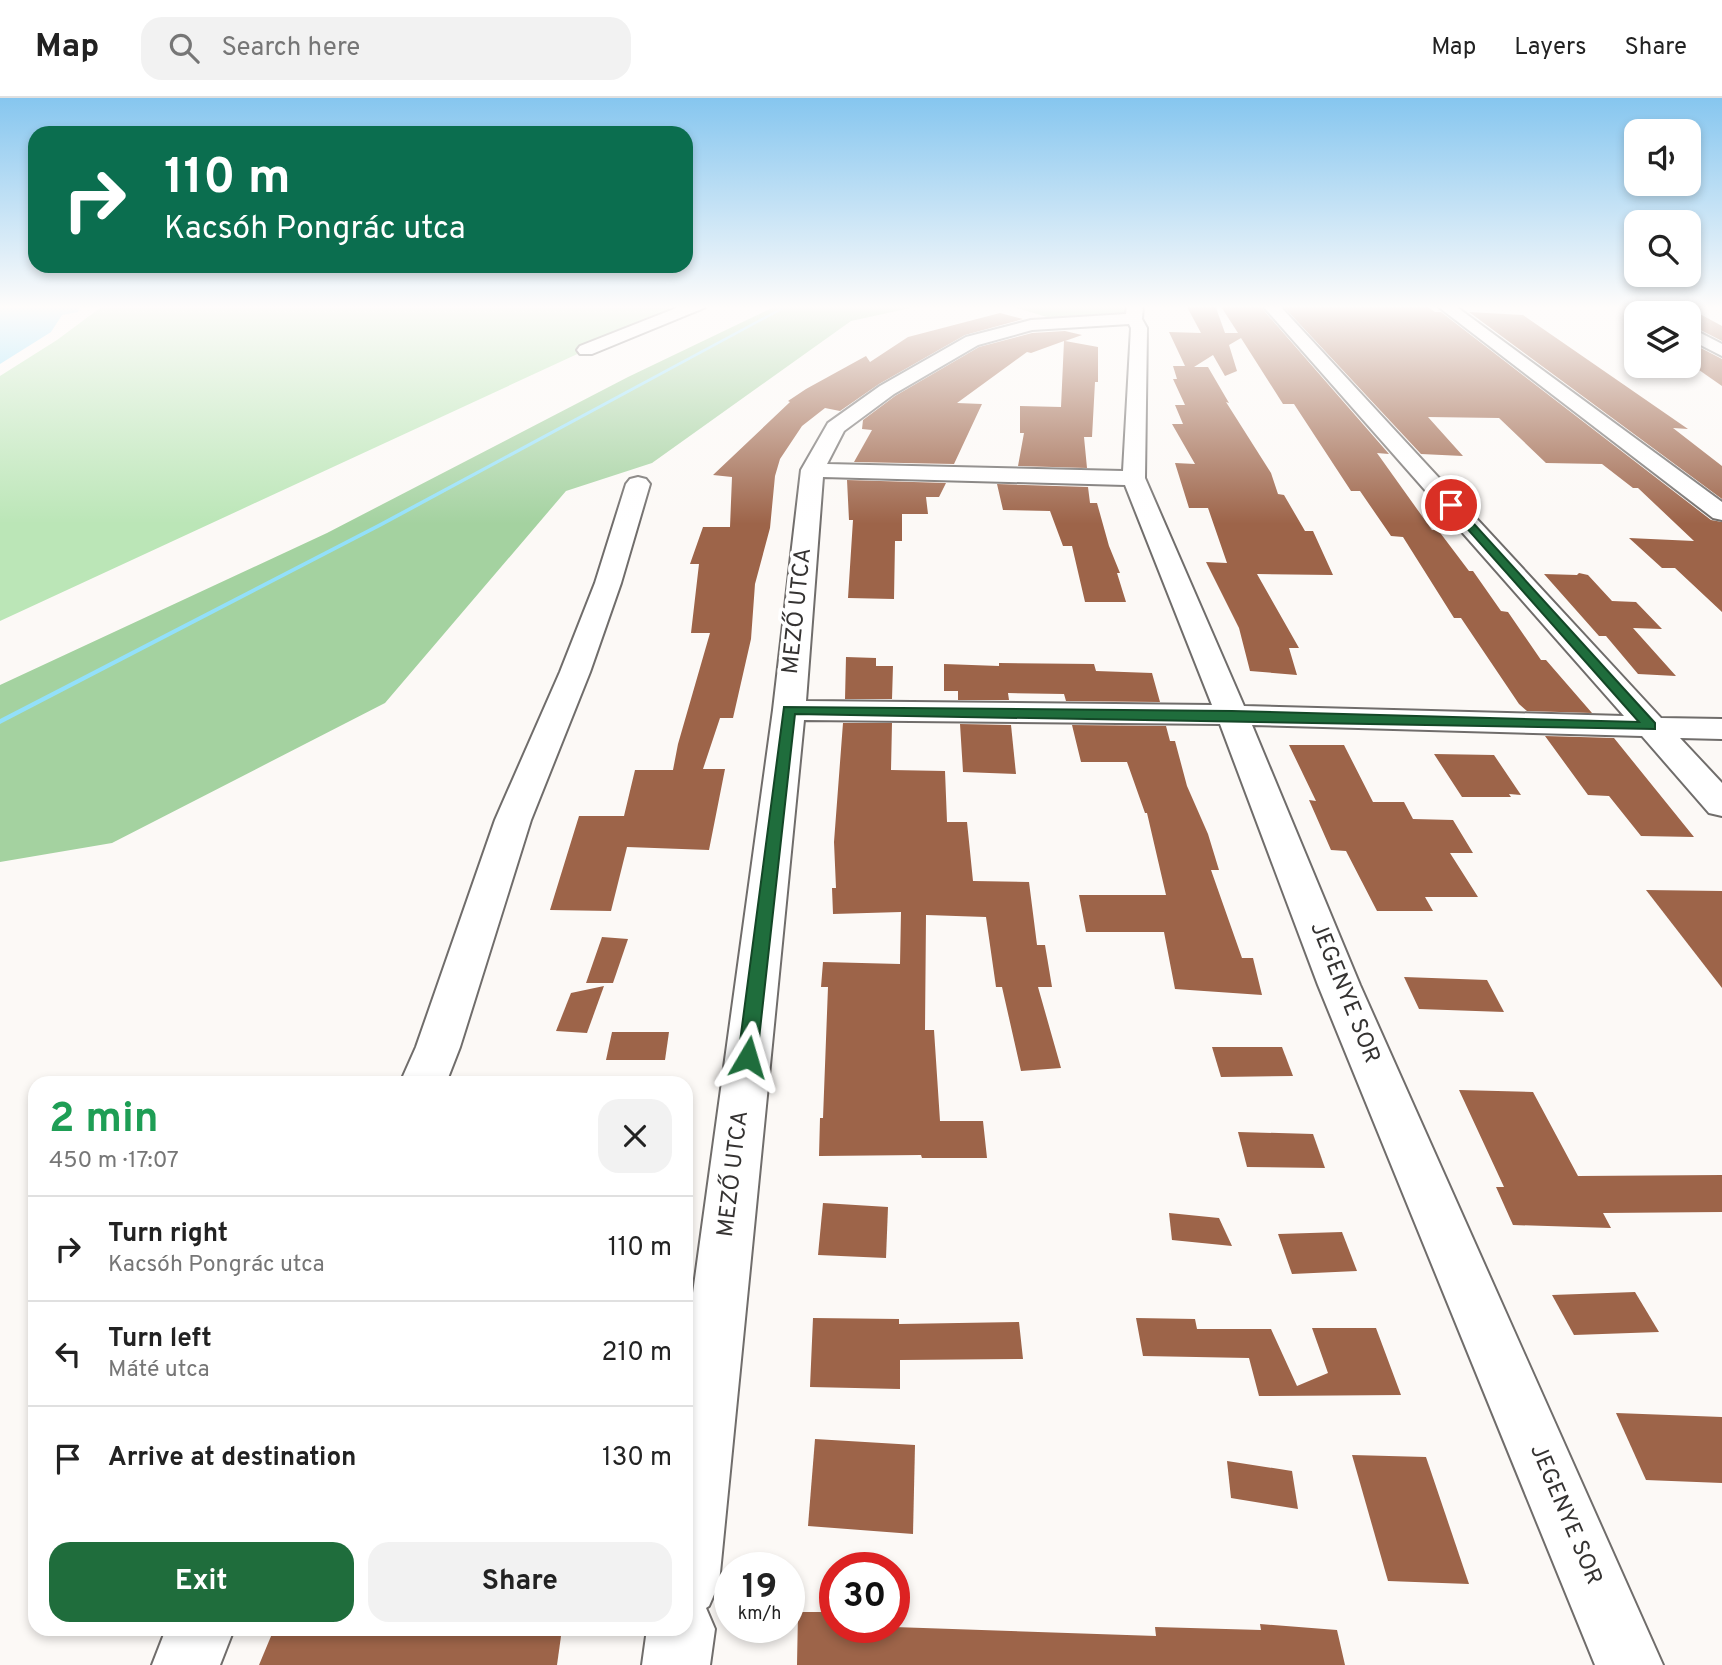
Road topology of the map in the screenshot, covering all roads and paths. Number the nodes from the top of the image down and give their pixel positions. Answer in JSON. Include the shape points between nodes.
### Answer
{"nodes":[{"id":1,"x":908,"y":378,"type":"edge"},
{"id":2,"x":1137,"y":378,"type":"edge"},
{"id":3,"x":1336,"y":378,"type":"edge"},
{"id":4,"x":1542,"y":378,"type":"edge"},
{"id":5,"x":812,"y":470,"type":"junction"},
{"id":6,"x":1134,"y":478,"type":"junction"},
{"id":7,"x":638,"y":484,"type":"dead end"},
{"id":8,"x":1722,"y":513,"type":"edge"},
{"id":9,"x":789,"y":710,"type":"junction"},
{"id":10,"x":1232,"y":715,"type":"junction"},
{"id":11,"x":1650,"y":726,"type":"junction"},
{"id":12,"x":1722,"y":729,"type":"edge"},
{"id":13,"x":1722,"y":805,"type":"edge"},
{"id":14,"x":426,"y":1076,"type":"edge"},
{"id":15,"x":693,"y":1524,"type":"edge"},
{"id":16,"x":197,"y":1636,"type":"edge"},
{"id":17,"x":680,"y":1636,"type":"edge"},
{"id":18,"x":186,"y":1665,"type":"edge"},
{"id":19,"x":676,"y":1665,"type":"edge"},
{"id":20,"x":1629,"y":1665,"type":"edge"}],
"edges":[{"from":1,"to":5,"type":"street","name":"MEZŐ UTCA","via":[[835,427]]},
{"from":2,"to":6,"type":"street","name":"JEGENYE SOR"},
{"from":3,"to":11,"type":"street"},
{"from":4,"to":8,"type":"street"},
{"from":5,"to":6,"type":"street"},
{"from":5,"to":9,"type":"street","name":"MEZŐ UTCA"},
{"from":6,"to":10,"type":"street","name":"JEGENYE SOR"},
{"from":7,"to":14,"type":"street","via":[[608,583],[513,820]]},
{"from":9,"to":10,"type":"street"},
{"from":9,"to":15,"type":"street","name":"MEZŐ UTCA"},
{"from":10,"to":11,"type":"street"},
{"from":10,"to":20,"type":"street","name":"JEGENYE SOR","via":[[1339,985]]},
{"from":11,"to":12,"type":"street"},
{"from":11,"to":13,"type":"street"},
{"from":16,"to":18,"type":"street"},
{"from":17,"to":19,"type":"street"}]}
